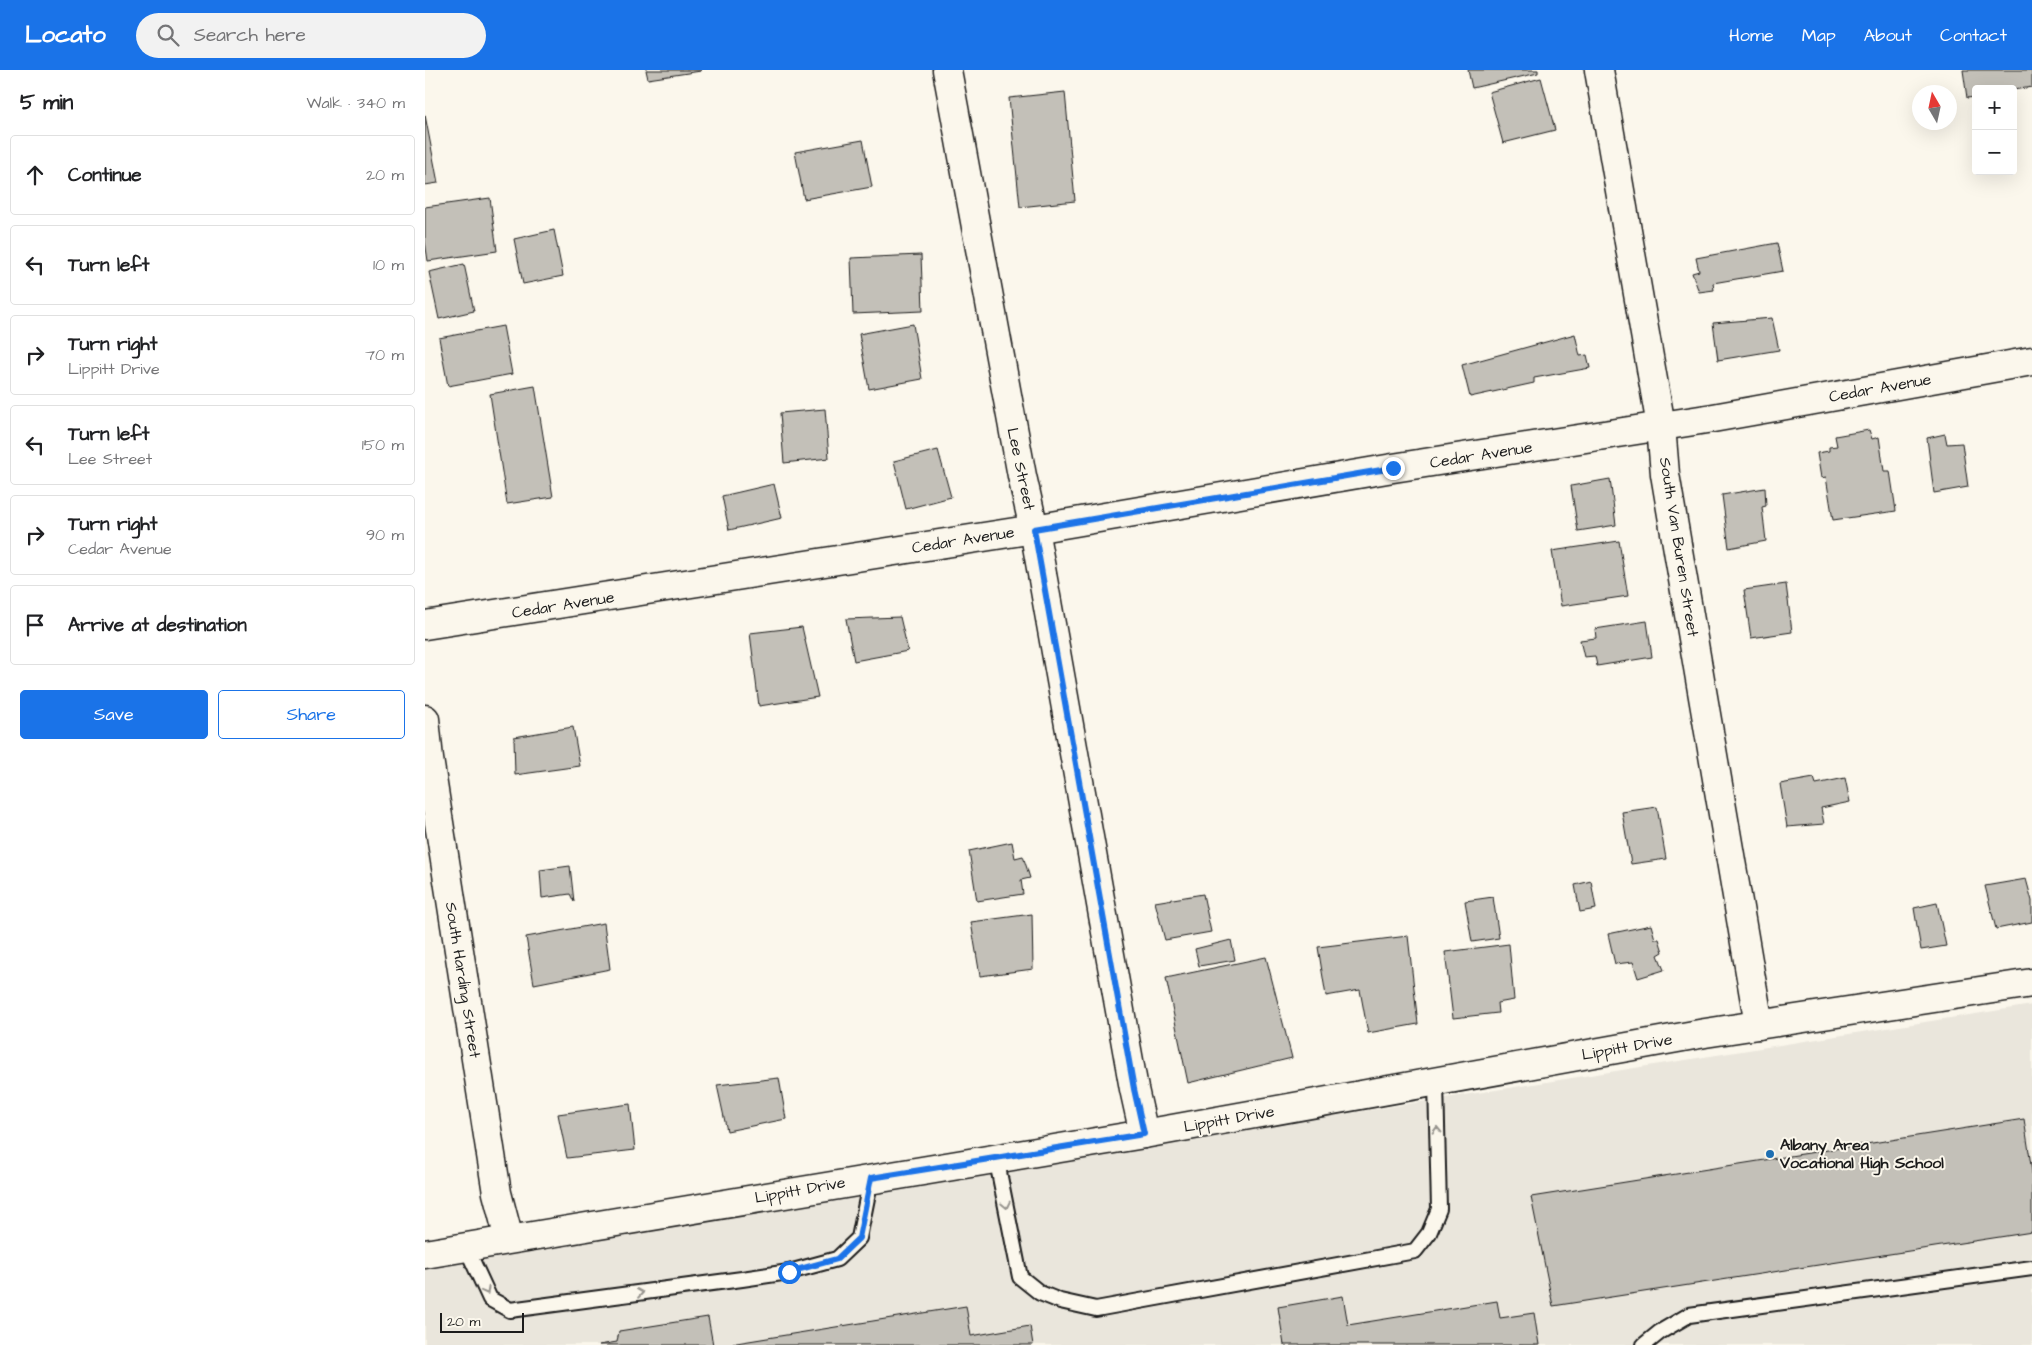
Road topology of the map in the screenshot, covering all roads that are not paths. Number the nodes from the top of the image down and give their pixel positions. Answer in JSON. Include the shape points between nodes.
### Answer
{"nodes":[{"id":1,"x":947,"y":70,"type":"edge"},
{"id":2,"x":1599,"y":70,"type":"edge"},
{"id":3,"x":2032,"y":361,"type":"edge"},
{"id":4,"x":1661,"y":426,"type":"junction"},
{"id":5,"x":1034,"y":529,"type":"junction"},
{"id":6,"x":425,"y":625,"type":"edge"},
{"id":7,"x":425,"y":719,"type":"edge"},
{"id":8,"x":427,"y":759,"type":"edge"},
{"id":9,"x":2032,"y":984,"type":"edge"},
{"id":10,"x":1759,"y":1024,"type":"junction"},
{"id":11,"x":1436,"y":1082,"type":"junction"},
{"id":12,"x":1144,"y":1134,"type":"junction"},
{"id":13,"x":996,"y":1157,"type":"junction"},
{"id":14,"x":871,"y":1178,"type":"junction"},
{"id":15,"x":509,"y":1240,"type":"junction"},
{"id":16,"x":466,"y":1247,"type":"junction"},
{"id":17,"x":425,"y":1254,"type":"edge"},
{"id":18,"x":2032,"y":1268,"type":"edge"},
{"id":19,"x":1645,"y":1345,"type":"edge"}],
"edges":[{"from":1,"to":5,"type":"street","name":"Lee Street"},
{"from":2,"to":4,"type":"street","name":"South Van Buren Street"},
{"from":3,"to":4,"type":"street","name":"Cedar Avenue"},
{"from":4,"to":5,"type":"street","name":"Cedar Avenue"},
{"from":4,"to":10,"type":"street","name":"South Van Buren Street","via":[[1665,474]]},
{"from":5,"to":6,"type":"street","name":"Cedar Avenue"},
{"from":5,"to":12,"type":"street","name":"Lee Street"},
{"from":7,"to":8,"type":"street","name":"South Harding Street"},
{"from":8,"to":15,"type":"street","name":"South Harding Street","via":[[497,1193]]},
{"from":9,"to":10,"type":"street","name":"Lippitt Drive"},
{"from":10,"to":11,"type":"street","name":"Lippitt Drive"},
{"from":11,"to":12,"type":"street","name":"Lippitt Drive"},
{"from":13,"to":11,"type":"lane","one_way":true,"via":[[1021,1277],[1039,1293],[1097,1310],[1415,1251],[1429,1233],[1439,1209]]},
{"from":12,"to":13,"type":"street","name":"Lippitt Drive"},
{"from":13,"to":14,"type":"street","name":"Lippitt Drive"},
{"from":14,"to":15,"type":"street","name":"Lippitt Drive"},
{"from":16,"to":14,"type":"lane","one_way":true,"via":[[490,1299],[510,1310],[789,1272],[837,1259],[859,1238]]},
{"from":15,"to":16,"type":"street","name":"Lippitt Drive"},
{"from":16,"to":17,"type":"street","name":"Lippitt Drive"},
{"from":18,"to":19,"type":"lane","via":[[1689,1315]]}]}
